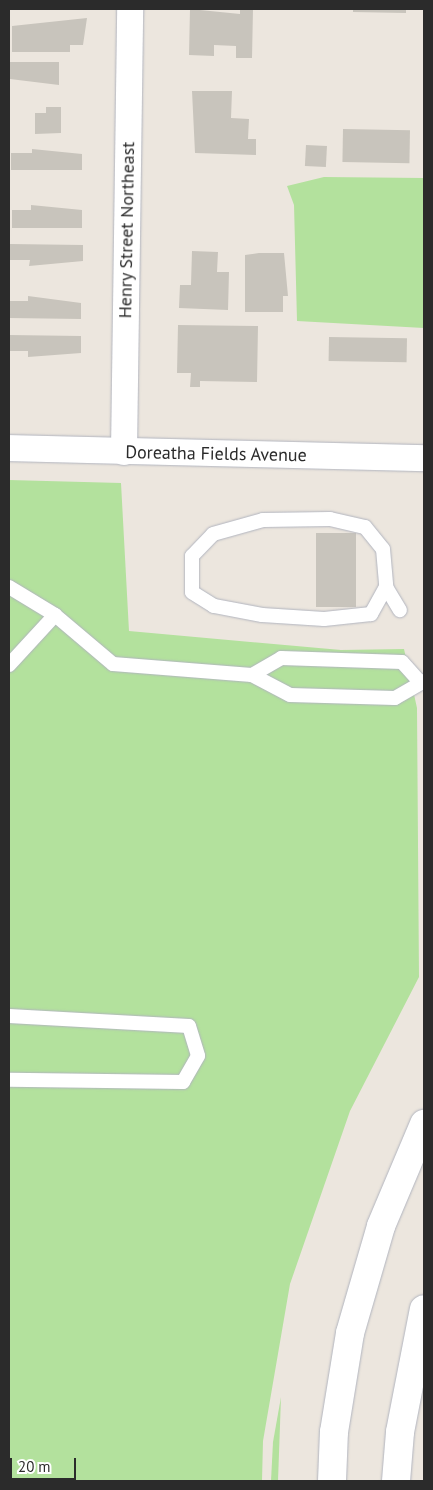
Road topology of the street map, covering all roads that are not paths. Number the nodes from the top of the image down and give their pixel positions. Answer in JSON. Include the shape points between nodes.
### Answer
{"nodes":[{"id":1,"x":130,"y":9,"type":"edge"},
{"id":2,"x":9,"y":448,"type":"edge"},
{"id":3,"x":124,"y":452,"type":"junction"},
{"id":4,"x":424,"y":458,"type":"edge"},
{"id":5,"x":9,"y":587,"type":"edge"},
{"id":6,"x":386,"y":587,"type":"junction"},
{"id":7,"x":400,"y":610,"type":"dead end"},
{"id":8,"x":56,"y":615,"type":"junction"},
{"id":9,"x":9,"y":665,"type":"edge"},
{"id":10,"x":252,"y":675,"type":"junction"},
{"id":11,"x":422,"y":681,"type":"edge"},
{"id":12,"x":9,"y":1016,"type":"edge"},
{"id":13,"x":9,"y":1080,"type":"edge"},
{"id":14,"x":424,"y":1124,"type":"edge"},
{"id":15,"x":424,"y":1309,"type":"edge"},
{"id":16,"x":332,"y":1481,"type":"edge"},
{"id":17,"x":396,"y":1481,"type":"edge"}],
"edges":[{"from":1,"to":3,"type":"street","name":"Henry Street Northeast"},
{"from":2,"to":3,"type":"street","name":"Doreatha Fields Avenue"},
{"from":3,"to":4,"type":"street","name":"Doreatha Fields Avenue"},
{"from":5,"to":8,"type":"lane"},
{"from":6,"to":6,"type":"lane","via":[[383,549],[366,527],[330,519],[255,523],[213,534],[192,556],[192,592],[214,606],[262,614],[324,619],[371,614]]},
{"from":6,"to":7,"type":"lane"},
{"from":8,"to":9,"type":"lane"},
{"from":8,"to":10,"type":"lane","via":[[114,664]]},
{"from":10,"to":11,"type":"lane","via":[[290,695],[395,698]]},
{"from":10,"to":11,"type":"lane","via":[[281,658],[402,662]]},
{"from":12,"to":13,"type":"lane","via":[[189,1026],[198,1056],[183,1082]]},
{"from":14,"to":16,"type":"main road","via":[[381,1226],[350,1333],[334,1432]]},
{"from":15,"to":17,"type":"main road","via":[[400,1432]]}]}
